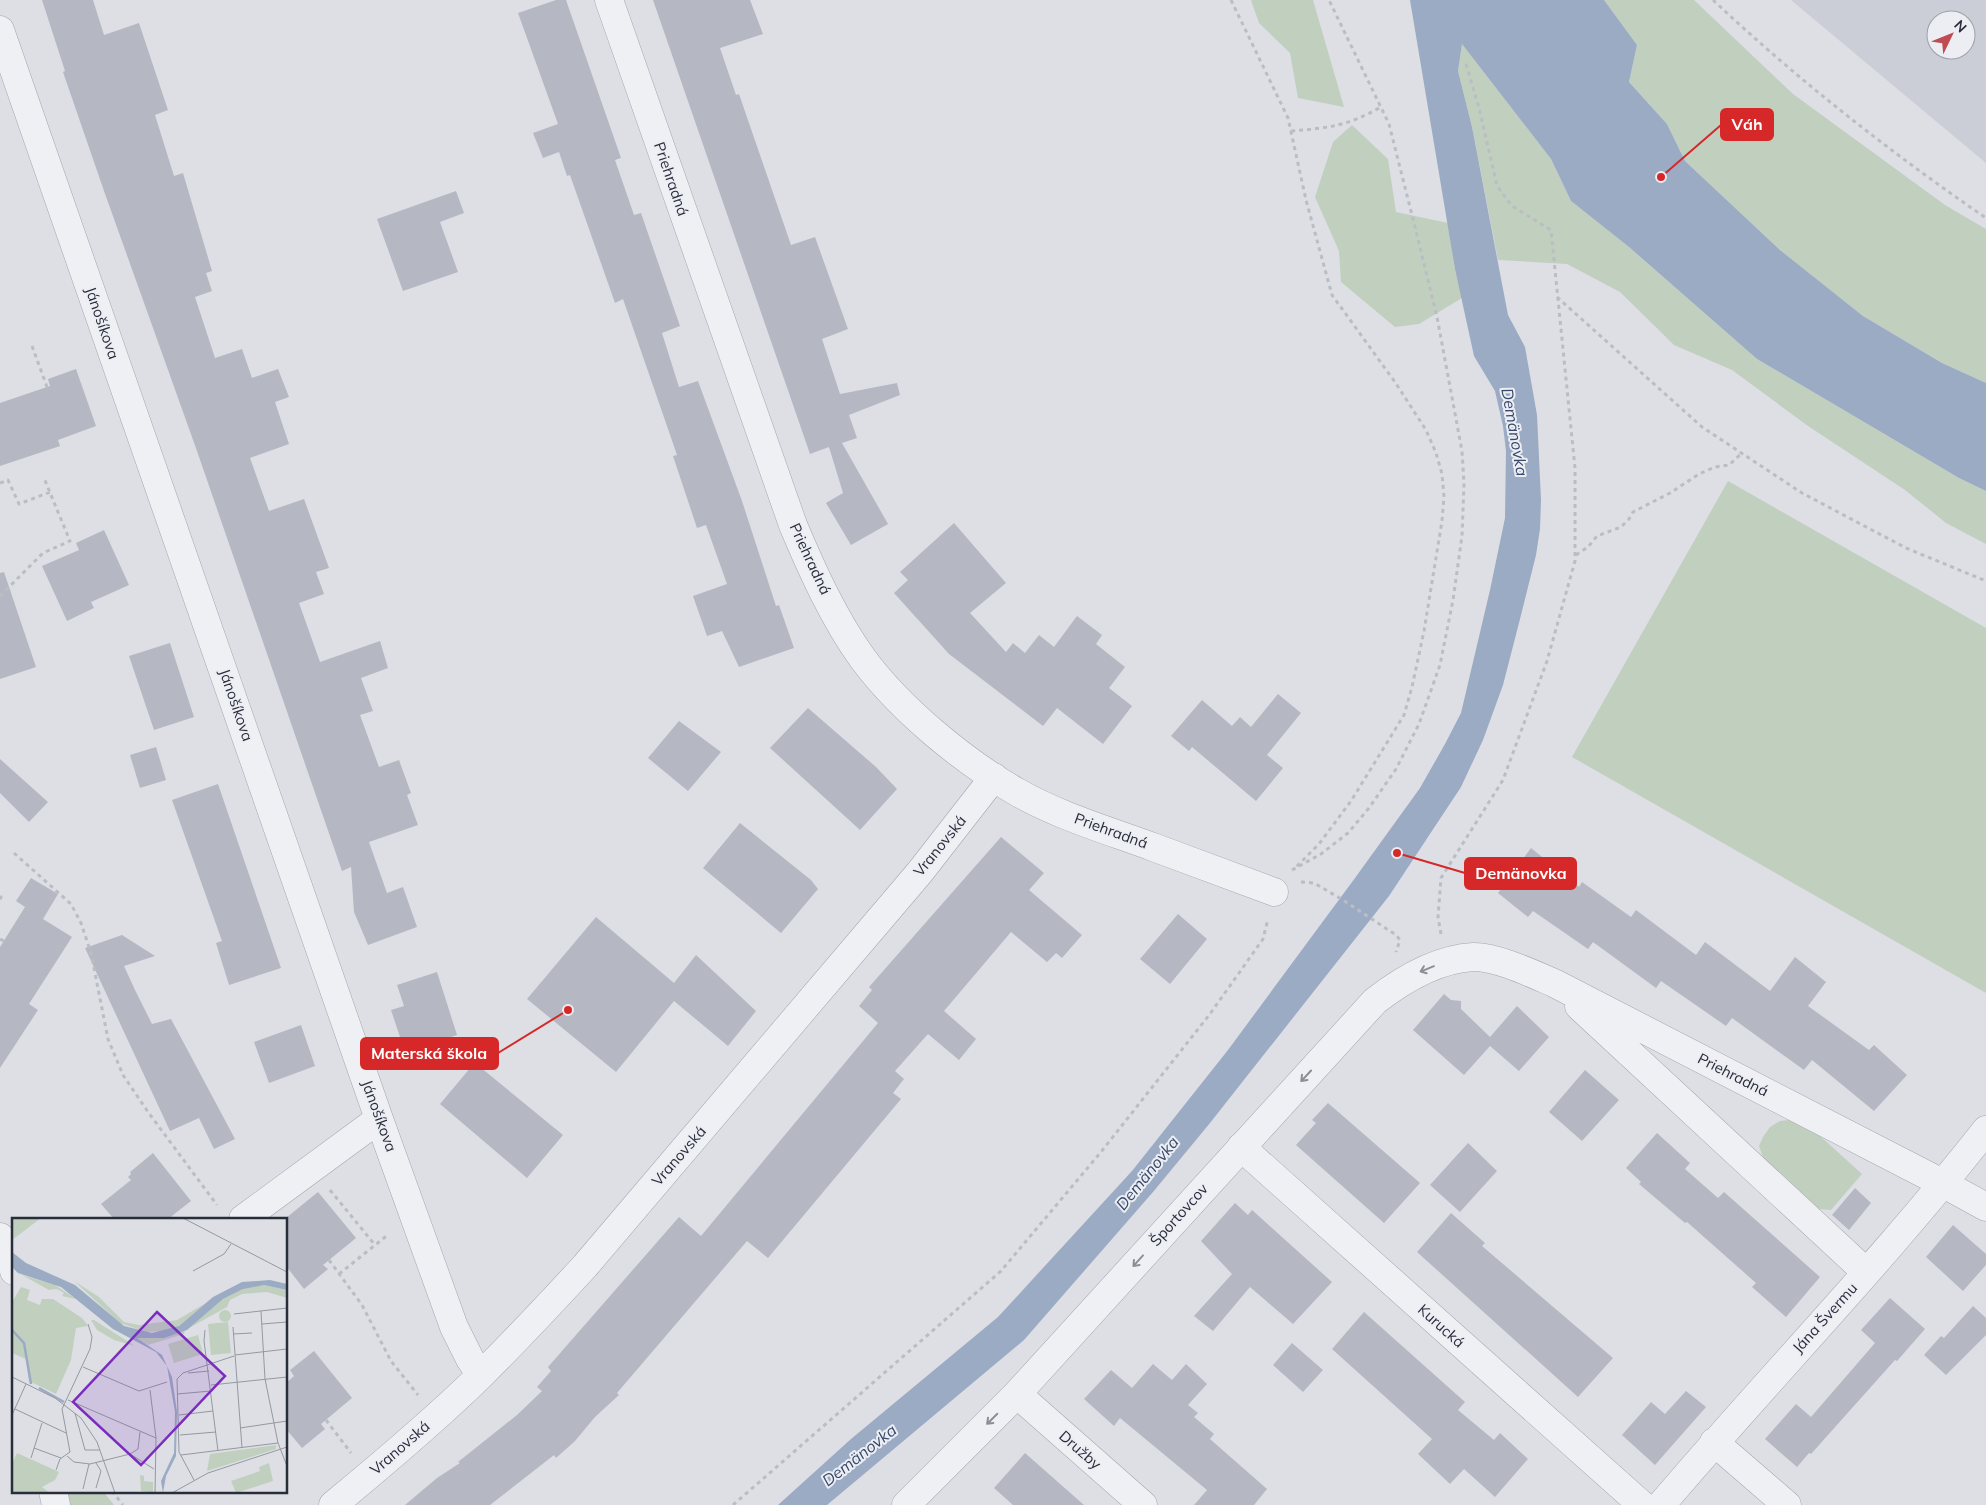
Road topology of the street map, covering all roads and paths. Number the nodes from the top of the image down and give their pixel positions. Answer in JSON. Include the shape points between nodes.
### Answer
{"nodes":[{"id":1,"x":609,"y":0,"type":"edge"},
{"id":2,"x":1231,"y":0,"type":"edge"},
{"id":3,"x":1329,"y":0,"type":"edge"},
{"id":4,"x":1713,"y":0,"type":"edge"},
{"id":5,"x":0,"y":30,"type":"edge"},
{"id":6,"x":1466,"y":64,"type":"dead end"},
{"id":7,"x":1381,"y":107,"type":"junction"},
{"id":8,"x":1291,"y":131,"type":"junction"},
{"id":9,"x":1986,"y":218,"type":"edge"},
{"id":10,"x":1557,"y":297,"type":"junction"},
{"id":11,"x":32,"y":346,"type":"dead end"},
{"id":12,"x":47,"y":387,"type":"dead end"},
{"id":13,"x":1742,"y":453,"type":"junction"},
{"id":14,"x":44,"y":478,"type":"dead end"},
{"id":15,"x":0,"y":483,"type":"edge"},
{"id":16,"x":50,"y":492,"type":"junction"},
{"id":17,"x":1575,"y":555,"type":"junction"},
{"id":18,"x":1986,"y":581,"type":"edge"},
{"id":19,"x":0,"y":596,"type":"edge"},
{"id":20,"x":994,"y":777,"type":"junction"},
{"id":21,"x":14,"y":853,"type":"dead end"},
{"id":22,"x":1314,"y":883,"type":"dead end"},
{"id":23,"x":1274,"y":892,"type":"joint"},
{"id":24,"x":0,"y":896,"type":"edge"},
{"id":25,"x":0,"y":900,"type":"edge"},
{"id":26,"x":1396,"y":935,"type":"dead end"},
{"id":27,"x":1474,"y":956,"type":"joint"},
{"id":28,"x":1447,"y":962,"type":"junction"},
{"id":29,"x":1554,"y":983,"type":"junction"},
{"id":30,"x":379,"y":1119,"type":"junction"},
{"id":31,"x":1986,"y":1130,"type":"edge"},
{"id":32,"x":1241,"y":1147,"type":"junction"},
{"id":33,"x":312,"y":1168,"type":"junction"},
{"id":34,"x":1944,"y":1184,"type":"junction"},
{"id":35,"x":1986,"y":1207,"type":"edge"},
{"id":36,"x":414,"y":1213,"type":"junction"},
{"id":37,"x":232,"y":1215,"type":"edge"},
{"id":38,"x":375,"y":1245,"type":"junction"},
{"id":39,"x":329,"y":1260,"type":"dead end"},
{"id":40,"x":1866,"y":1272,"type":"junction"},
{"id":41,"x":339,"y":1274,"type":"junction"},
{"id":42,"x":481,"y":1375,"type":"junction"},
{"id":43,"x":1017,"y":1394,"type":"junction"},
{"id":44,"x":420,"y":1398,"type":"dead end"},
{"id":45,"x":326,"y":1420,"type":"dead end"},
{"id":46,"x":1714,"y":1442,"type":"junction"},
{"id":47,"x":354,"y":1456,"type":"dead end"},
{"id":48,"x":53,"y":1492,"type":"edge"},
{"id":49,"x":113,"y":1492,"type":"edge"},
{"id":50,"x":56,"y":1505,"type":"edge"},
{"id":51,"x":123,"y":1505,"type":"edge"},
{"id":52,"x":333,"y":1505,"type":"edge"},
{"id":53,"x":733,"y":1505,"type":"edge"},
{"id":54,"x":906,"y":1505,"type":"edge"},
{"id":55,"x":1144,"y":1505,"type":"edge"},
{"id":56,"x":1642,"y":1505,"type":"edge"},
{"id":57,"x":1661,"y":1505,"type":"edge"},
{"id":58,"x":1787,"y":1505,"type":"edge"}],
"edges":[{"from":1,"to":20,"type":"street","name":"Priehradná","via":[[793,525],[821,586],[862,658],[886,688],[966,759]]},
{"from":2,"to":8,"type":"path","via":[[1288,118]]},
{"from":3,"to":7,"type":"path"},
{"from":4,"to":9,"type":"path","via":[[1852,120]]},
{"from":5,"to":30,"type":"street","name":"Jánošíkova"},
{"from":6,"to":10,"type":"path","via":[[1497,186],[1512,206],[1551,230]]},
{"from":7,"to":8,"type":"path","via":[[1358,120],[1331,127]]},
{"from":7,"to":8,"type":"path","via":[[1389,124],[1448,369],[1462,452],[1462,536],[1454,600],[1440,665],[1419,724],[1396,769],[1348,833],[1322,854],[1294,870],[1319,844],[1351,801],[1404,715],[1424,630],[1444,497],[1442,474],[1426,430],[1332,295]]},
{"from":10,"to":13,"type":"path","via":[[1702,426]]},
{"from":10,"to":17,"type":"path","via":[[1575,468]]},
{"from":11,"to":12,"type":"path"},
{"from":13,"to":17,"type":"path","via":[[1730,465],[1699,474],[1633,512],[1621,527],[1597,536]]},
{"from":13,"to":18,"type":"path","via":[[1802,493],[1906,548]]},
{"from":14,"to":16,"type":"path"},
{"from":15,"to":16,"type":"path","via":[[8,480],[19,504]]},
{"from":16,"to":19,"type":"path","via":[[70,540],[43,554]]},
{"from":17,"to":28,"type":"path","via":[[1547,661],[1502,780],[1441,878],[1438,917]]},
{"from":20,"to":23,"type":"street","name":"Priehradná","via":[[1037,802],[1092,826]]},
{"from":20,"to":42,"type":"street","name":"Vranovská","via":[[920,872],[680,1156],[584,1266]]},
{"from":21,"to":37,"type":"path","via":[[71,904],[91,953],[108,1039],[123,1075],[148,1112]]},
{"from":22,"to":26,"type":"path"},
{"from":23,"to":53,"type":"path","via":[[1263,939],[1215,1006],[1101,1152],[1002,1271]]},
{"from":24,"to":25,"type":"path"},
{"from":27,"to":28,"type":"street","name":"Športovcov"},
{"from":27,"to":29,"type":"street","name":"Priehradná","via":[[1508,964]]},
{"from":28,"to":32,"type":"street","name":"Športovcov","one_way":true,"via":[[1422,971],[1375,1001]]},
{"from":29,"to":34,"type":"street","name":"Priehradná"},
{"from":29,"to":40,"type":"street"},
{"from":30,"to":33,"type":"street"},
{"from":30,"to":36,"type":"street","name":"Jánošíkova"},
{"from":31,"to":34,"type":"street","name":"Jána Švermu"},
{"from":32,"to":43,"type":"street","name":"Športovcov","one_way":true},
{"from":32,"to":56,"type":"street","name":"Kurucká"},
{"from":33,"to":37,"type":"street"},
{"from":33,"to":38,"type":"path"},
{"from":34,"to":35,"type":"street","name":"Priehradná"},
{"from":34,"to":40,"type":"street","name":"Jána Švermu"},
{"from":36,"to":38,"type":"path"},
{"from":36,"to":42,"type":"street","name":"Jánošíkova","via":[[454,1327]]},
{"from":38,"to":41,"type":"path"},
{"from":39,"to":41,"type":"path"},
{"from":40,"to":46,"type":"street","name":"Jána Švermu"},
{"from":41,"to":44,"type":"path","via":[[362,1305],[391,1362]]},
{"from":42,"to":52,"type":"street","name":"Vranovská"},
{"from":43,"to":54,"type":"street","name":"Športovcov","one_way":true},
{"from":43,"to":55,"type":"street","name":"Družby"},
{"from":45,"to":47,"type":"path"},
{"from":46,"to":57,"type":"street","name":"Jána Švermu"},
{"from":46,"to":58,"type":"street"},
{"from":48,"to":50,"type":"street"},
{"from":49,"to":51,"type":"path"}]}
